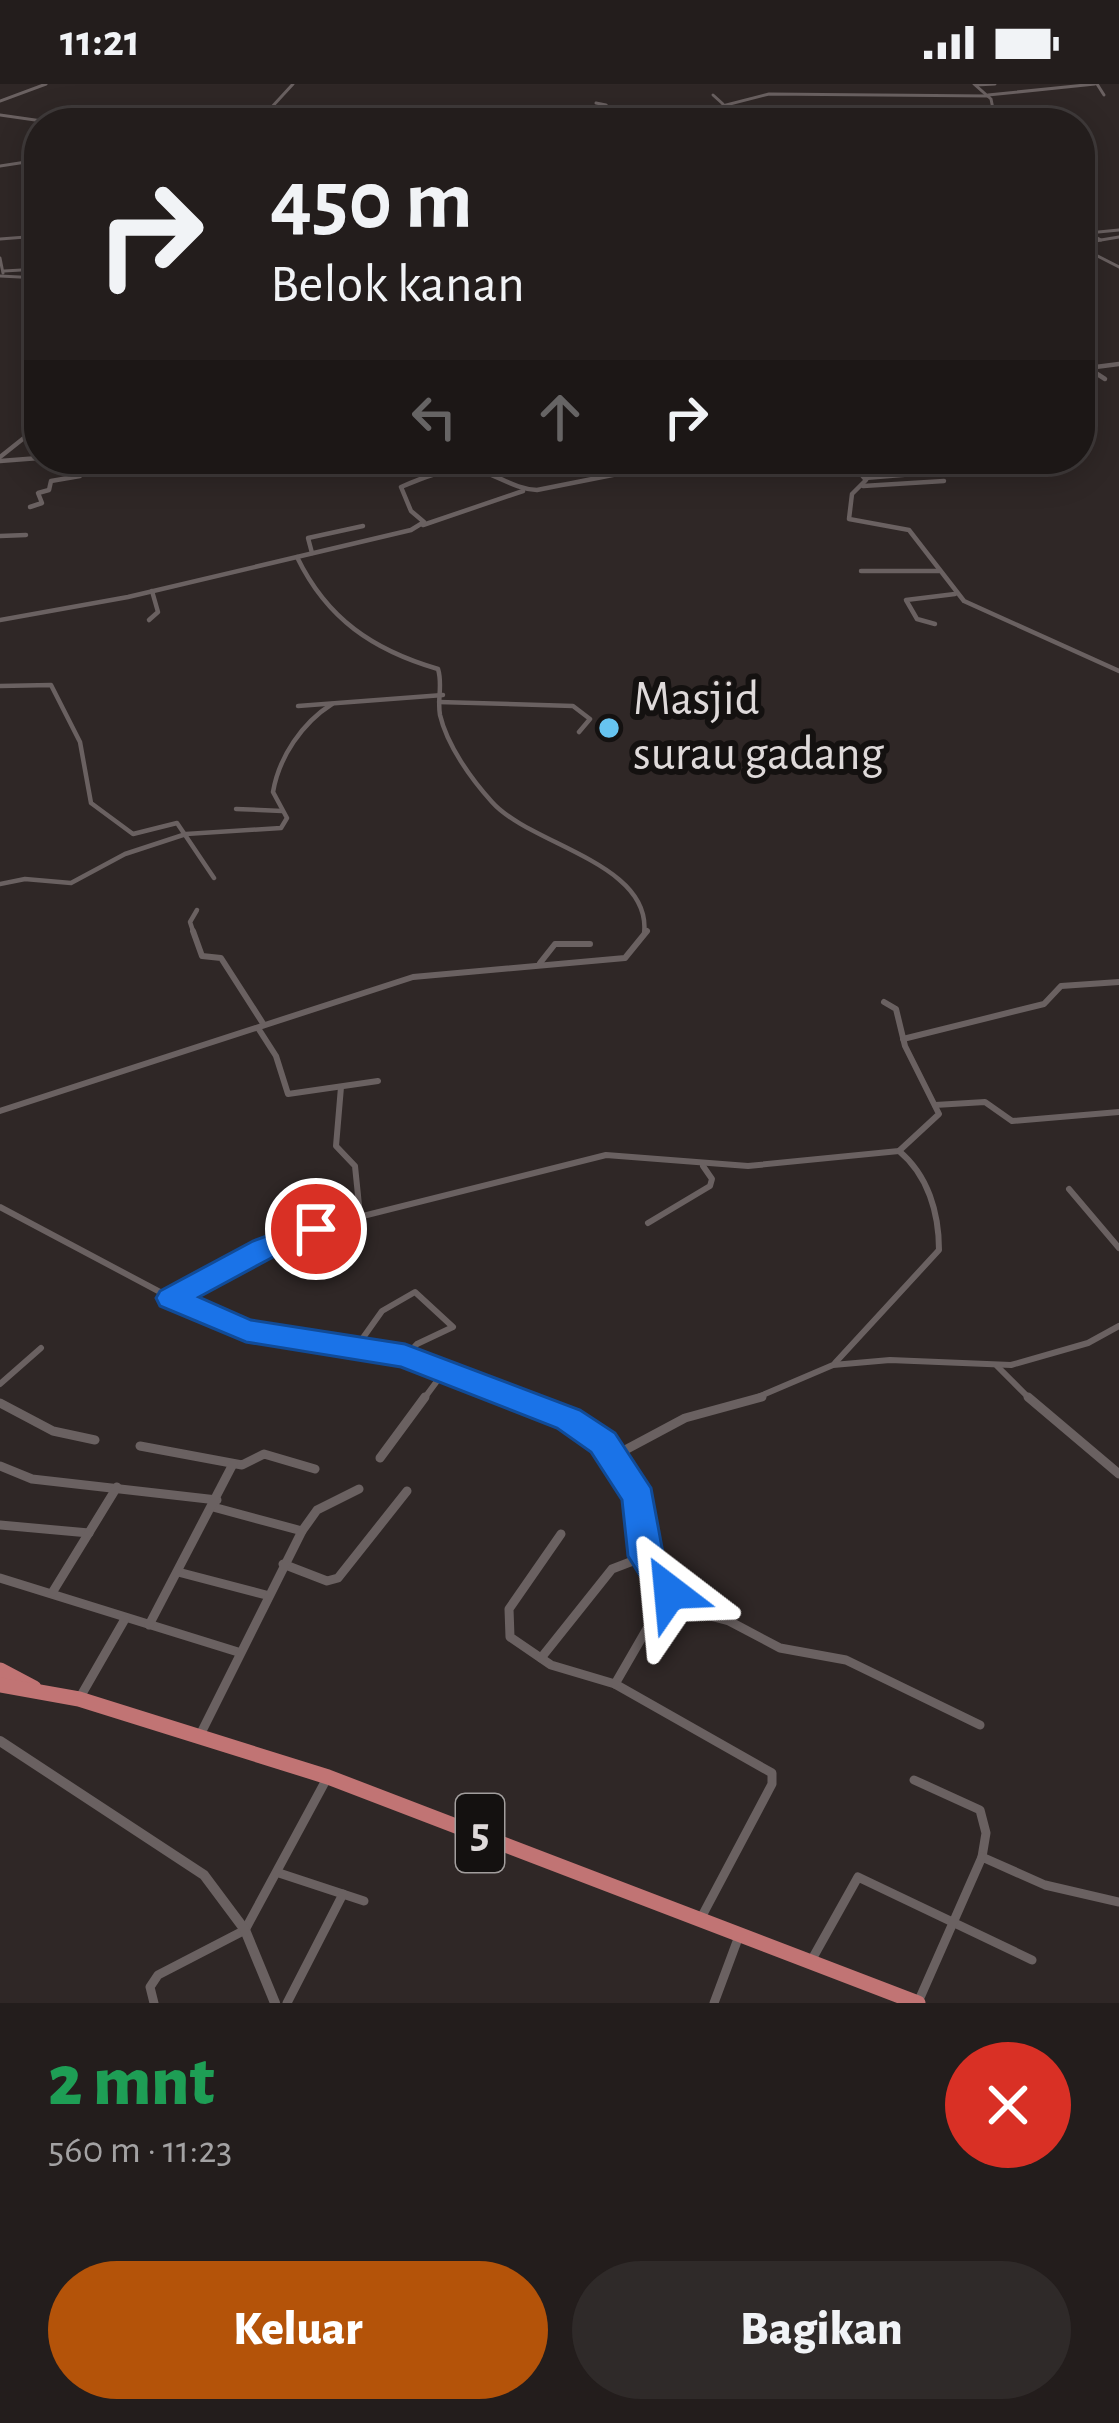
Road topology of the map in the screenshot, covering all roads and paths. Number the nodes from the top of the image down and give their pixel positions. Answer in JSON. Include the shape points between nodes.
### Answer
{"nodes":[{"id":1,"x":45,"y":84,"type":"edge"},
{"id":2,"x":293,"y":84,"type":"edge"},
{"id":3,"x":795,"y":84,"type":"edge"},
{"id":4,"x":994,"y":84,"type":"edge"},
{"id":5,"x":1096,"y":84,"type":"edge"},
{"id":6,"x":975,"y":85,"type":"edge"},
{"id":7,"x":736,"y":89,"type":"dead end"},
{"id":8,"x":802,"y":93,"type":"junction"},
{"id":9,"x":712,"y":94,"type":"dead end"},
{"id":10,"x":1105,"y":94,"type":"dead end"},
{"id":11,"x":989,"y":96,"type":"junction"},
{"id":12,"x":742,"y":98,"type":"junction"},
{"id":13,"x":0,"y":100,"type":"edge"},
{"id":14,"x":596,"y":103,"type":"dead end"},
{"id":15,"x":723,"y":104,"type":"junction"},
{"id":16,"x":272,"y":108,"type":"edge"},
{"id":17,"x":609,"y":108,"type":"edge"},
{"id":18,"x":709,"y":108,"type":"edge"},
{"id":19,"x":993,"y":108,"type":"edge"},
{"id":20,"x":3,"y":156,"type":"edge"},
{"id":21,"x":24,"y":163,"type":"edge"},
{"id":22,"x":11,"y":165,"type":"junction"},
{"id":23,"x":0,"y":166,"type":"edge"},
{"id":24,"x":1119,"y":233,"type":"edge"},
{"id":25,"x":1095,"y":237,"type":"edge"},
{"id":26,"x":1101,"y":240,"type":"junction"},
{"id":27,"x":1095,"y":241,"type":"edge"},
{"id":28,"x":0,"y":258,"type":"edge"},
{"id":29,"x":2,"y":275,"type":"edge"},
{"id":30,"x":1095,"y":374,"type":"edge"},
{"id":31,"x":1105,"y":379,"type":"dead end"},
{"id":32,"x":24,"y":439,"type":"edge"},
{"id":33,"x":0,"y":459,"type":"edge"},
{"id":34,"x":79,"y":474,"type":"edge"},
{"id":35,"x":448,"y":474,"type":"edge"},
{"id":36,"x":485,"y":474,"type":"edge"},
{"id":37,"x":613,"y":474,"type":"edge"},
{"id":38,"x":861,"y":474,"type":"edge"},
{"id":39,"x":914,"y":474,"type":"edge"},
{"id":40,"x":865,"y":478,"type":"junction"},
{"id":41,"x":944,"y":481,"type":"dead end"},
{"id":42,"x":863,"y":486,"type":"junction"},
{"id":43,"x":527,"y":490,"type":"junction"},
{"id":44,"x":30,"y":507,"type":"dead end"},
{"id":45,"x":423,"y":525,"type":"junction"},
{"id":46,"x":363,"y":526,"type":"dead end"},
{"id":47,"x":335,"y":532,"type":"junction"},
{"id":48,"x":26,"y":535,"type":"dead end"},
{"id":49,"x":0,"y":536,"type":"edge"},
{"id":50,"x":348,"y":537,"type":"dead end"},
{"id":51,"x":312,"y":553,"type":"junction"},
{"id":52,"x":297,"y":557,"type":"junction"},
{"id":53,"x":861,"y":571,"type":"dead end"},
{"id":54,"x":939,"y":571,"type":"junction"},
{"id":55,"x":152,"y":591,"type":"junction"},
{"id":56,"x":955,"y":594,"type":"junction"},
{"id":57,"x":0,"y":620,"type":"edge"},
{"id":58,"x":149,"y":620,"type":"dead end"},
{"id":59,"x":935,"y":624,"type":"dead end"},
{"id":60,"x":1119,"y":670,"type":"edge"},
{"id":61,"x":0,"y":686,"type":"edge"},
{"id":62,"x":441,"y":699,"type":"junction"},
{"id":63,"x":332,"y":704,"type":"junction"},
{"id":64,"x":298,"y":706,"type":"dead end"},
{"id":65,"x":579,"y":732,"type":"dead end"},
{"id":66,"x":236,"y":808,"type":"dead end"},
{"id":67,"x":282,"y":812,"type":"junction"},
{"id":68,"x":186,"y":834,"type":"junction"},
{"id":69,"x":214,"y":878,"type":"dead end"},
{"id":70,"x":0,"y":884,"type":"edge"},
{"id":71,"x":196,"y":910,"type":"dead end"},
{"id":72,"x":590,"y":944,"type":"dead end"},
{"id":73,"x":539,"y":963,"type":"junction"},
{"id":74,"x":1119,"y":982,"type":"edge"},
{"id":75,"x":884,"y":1002,"type":"dead end"},
{"id":76,"x":260,"y":1026,"type":"junction"},
{"id":77,"x":903,"y":1039,"type":"junction"},
{"id":78,"x":378,"y":1081,"type":"dead end"},
{"id":79,"x":341,"y":1087,"type":"junction"},
{"id":80,"x":935,"y":1105,"type":"junction"},
{"id":81,"x":0,"y":1111,"type":"edge"},
{"id":82,"x":1119,"y":1112,"type":"edge"},
{"id":83,"x":899,"y":1151,"type":"junction"},
{"id":84,"x":701,"y":1164,"type":"junction"},
{"id":85,"x":1069,"y":1189,"type":"dead end"},
{"id":86,"x":0,"y":1207,"type":"edge"},
{"id":87,"x":359,"y":1216,"type":"junction"},
{"id":88,"x":648,"y":1222,"type":"dead end"},
{"id":89,"x":1119,"y":1248,"type":"edge"},
{"id":90,"x":172,"y":1298,"type":"junction"},
{"id":91,"x":1119,"y":1327,"type":"edge"},
{"id":92,"x":41,"y":1348,"type":"dead end"},
{"id":93,"x":355,"y":1349,"type":"junction"},
{"id":94,"x":405,"y":1356,"type":"junction"},
{"id":95,"x":833,"y":1365,"type":"junction"},
{"id":96,"x":997,"y":1366,"type":"junction"},
{"id":97,"x":443,"y":1373,"type":"junction"},
{"id":98,"x":0,"y":1384,"type":"edge"},
{"id":99,"x":0,"y":1403,"type":"edge"},
{"id":100,"x":95,"y":1440,"type":"dead end"},
{"id":101,"x":140,"y":1446,"type":"dead end"},
{"id":102,"x":612,"y":1456,"type":"junction"},
{"id":103,"x":380,"y":1458,"type":"dead end"},
{"id":104,"x":233,"y":1464,"type":"junction"},
{"id":105,"x":0,"y":1466,"type":"edge"},
{"id":106,"x":315,"y":1468,"type":"dead end"},
{"id":107,"x":1119,"y":1474,"type":"edge"},
{"id":108,"x":117,"y":1486,"type":"junction"},
{"id":109,"x":359,"y":1489,"type":"dead end"},
{"id":110,"x":407,"y":1491,"type":"dead end"},
{"id":111,"x":215,"y":1504,"type":"junction"},
{"id":112,"x":0,"y":1525,"type":"edge"},
{"id":113,"x":302,"y":1532,"type":"junction"},
{"id":114,"x":89,"y":1533,"type":"junction"},
{"id":115,"x":561,"y":1534,"type":"dead end"},
{"id":116,"x":646,"y":1556,"type":"junction"},
{"id":117,"x":283,"y":1564,"type":"junction"},
{"id":118,"x":178,"y":1572,"type":"junction"},
{"id":119,"x":0,"y":1578,"type":"edge"},
{"id":120,"x":52,"y":1593,"type":"junction"},
{"id":121,"x":266,"y":1595,"type":"junction"},
{"id":122,"x":665,"y":1604,"type":"junction"},
{"id":123,"x":125,"y":1619,"type":"junction"},
{"id":124,"x":148,"y":1626,"type":"junction"},
{"id":125,"x":238,"y":1652,"type":"junction"},
{"id":126,"x":542,"y":1658,"type":"junction"},
{"id":127,"x":0,"y":1670,"type":"edge"},
{"id":128,"x":615,"y":1684,"type":"junction"},
{"id":129,"x":0,"y":1685,"type":"edge"},
{"id":130,"x":34,"y":1688,"type":"junction"},
{"id":131,"x":79,"y":1699,"type":"junction"},
{"id":132,"x":980,"y":1725,"type":"dead end"},
{"id":133,"x":200,"y":1735,"type":"junction"},
{"id":134,"x":0,"y":1741,"type":"edge"},
{"id":135,"x":328,"y":1777,"type":"junction"},
{"id":136,"x":914,"y":1780,"type":"dead end"},
{"id":137,"x":982,"y":1856,"type":"junction"},
{"id":138,"x":279,"y":1873,"type":"junction"},
{"id":139,"x":343,"y":1894,"type":"junction"},
{"id":140,"x":364,"y":1901,"type":"dead end"},
{"id":141,"x":1119,"y":1902,"type":"edge"},
{"id":142,"x":700,"y":1919,"type":"junction"},
{"id":143,"x":955,"y":1924,"type":"junction"},
{"id":144,"x":245,"y":1930,"type":"junction"},
{"id":145,"x":740,"y":1933,"type":"junction"},
{"id":146,"x":1032,"y":1960,"type":"dead end"},
{"id":147,"x":811,"y":1961,"type":"junction"},
{"id":148,"x":912,"y":2002,"type":"edge"},
{"id":149,"x":154,"y":2003,"type":"edge"},
{"id":150,"x":275,"y":2003,"type":"edge"},
{"id":151,"x":287,"y":2003,"type":"edge"},
{"id":152,"x":714,"y":2003,"type":"edge"}],
"edges":[{"from":1,"to":13,"type":"street"},
{"from":2,"to":16,"type":"street"},
{"from":3,"to":8,"type":"street"},
{"from":4,"to":6,"type":"street"},
{"from":5,"to":10,"type":"street"},
{"from":5,"to":11,"type":"street"},
{"from":6,"to":11,"type":"street"},
{"from":7,"to":12,"type":"street"},
{"from":8,"to":11,"type":"street"},
{"from":8,"to":12,"type":"street"},
{"from":9,"to":15,"type":"street"},
{"from":11,"to":19,"type":"street"},
{"from":12,"to":15,"type":"street"},
{"from":14,"to":17,"type":"street"},
{"from":15,"to":18,"type":"street"},
{"from":20,"to":22,"type":"street"},
{"from":21,"to":22,"type":"street"},
{"from":22,"to":23,"type":"street"},
{"from":24,"to":26,"type":"street"},
{"from":25,"to":26,"type":"street"},
{"from":26,"to":27,"type":"street"},
{"from":28,"to":29,"type":"street"},
{"from":30,"to":31,"type":"street"},
{"from":32,"to":33,"type":"street"},
{"from":34,"to":44,"type":"street","via":[[51,482],[38,494],[42,503]]},
{"from":35,"to":45,"type":"street","via":[[398,492]]},
{"from":36,"to":43,"type":"street"},
{"from":37,"to":43,"type":"street"},
{"from":38,"to":40,"type":"street"},
{"from":39,"to":40,"type":"street"},
{"from":40,"to":42,"type":"street"},
{"from":41,"to":42,"type":"street"},
{"from":42,"to":54,"type":"street","via":[[852,494],[848,518],[909,530]]},
{"from":43,"to":45,"type":"street"},
{"from":45,"to":51,"type":"street"},
{"from":46,"to":47,"type":"street"},
{"from":47,"to":50,"type":"street"},
{"from":47,"to":51,"type":"street","via":[[308,538]]},
{"from":48,"to":49,"type":"street"},
{"from":51,"to":52,"type":"street"},
{"from":52,"to":55,"type":"street"},
{"from":52,"to":62,"type":"street","via":[[335,614],[386,654],[438,669]]},
{"from":53,"to":54,"type":"street"},
{"from":54,"to":56,"type":"street"},
{"from":55,"to":57,"type":"street"},
{"from":55,"to":58,"type":"street","via":[[158,612]]},
{"from":56,"to":59,"type":"street","via":[[906,600],[916,619]]},
{"from":56,"to":60,"type":"street","via":[[992,618]]},
{"from":61,"to":68,"type":"street","via":[[53,688],[87,763],[92,803],[133,834],[170,821]]},
{"from":62,"to":63,"type":"street"},
{"from":62,"to":65,"type":"street","via":[[577,708],[590,720]]},
{"from":62,"to":73,"type":"street","via":[[450,741],[498,809],[609,867],[641,907],[647,931],[625,958]]},
{"from":63,"to":64,"type":"street"},
{"from":63,"to":67,"type":"street","via":[[281,756],[273,797]]},
{"from":66,"to":67,"type":"street"},
{"from":67,"to":68,"type":"street","via":[[286,823],[272,831]]},
{"from":68,"to":69,"type":"street"},
{"from":68,"to":70,"type":"street","via":[[125,854],[77,882]]},
{"from":71,"to":76,"type":"street","via":[[190,922],[202,956],[220,957]]},
{"from":72,"to":73,"type":"street","via":[[555,944]]},
{"from":73,"to":76,"type":"street","via":[[412,976]]},
{"from":74,"to":77,"type":"street","via":[[1064,985],[1047,1003]]},
{"from":75,"to":77,"type":"street","via":[[896,1009]]},
{"from":76,"to":79,"type":"street","via":[[288,1094]]},
{"from":76,"to":81,"type":"street"},
{"from":77,"to":80,"type":"street"},
{"from":78,"to":79,"type":"street"},
{"from":79,"to":87,"type":"street","via":[[336,1146],[355,1166]]},
{"from":80,"to":82,"type":"street","via":[[985,1102],[1006,1121]]},
{"from":80,"to":83,"type":"street","via":[[938,1119]]},
{"from":83,"to":84,"type":"street"},
{"from":83,"to":95,"type":"street","via":[[916,1165],[939,1250]]},
{"from":84,"to":87,"type":"street","via":[[592,1157]]},
{"from":84,"to":88,"type":"street","via":[[710,1186]]},
{"from":85,"to":89,"type":"street"},
{"from":86,"to":90,"type":"street"},
{"from":87,"to":90,"type":"street","via":[[264,1248]]},
{"from":90,"to":93,"type":"street","via":[[246,1330]]},
{"from":91,"to":96,"type":"street"},
{"from":92,"to":98,"type":"street"},
{"from":93,"to":94,"type":"street"},
{"from":93,"to":94,"type":"street","via":[[382,1311],[415,1292],[453,1327]]},
{"from":94,"to":97,"type":"street"},
{"from":95,"to":96,"type":"street"},
{"from":95,"to":102,"type":"street","via":[[770,1395],[686,1418]]},
{"from":96,"to":107,"type":"street"},
{"from":97,"to":102,"type":"street","via":[[547,1406],[596,1436]]},
{"from":97,"to":103,"type":"street"},
{"from":99,"to":100,"type":"street","via":[[53,1431]]},
{"from":101,"to":104,"type":"street"},
{"from":102,"to":116,"type":"street","via":[[641,1504]]},
{"from":104,"to":106,"type":"street","via":[[262,1454]]},
{"from":104,"to":111,"type":"street"},
{"from":105,"to":108,"type":"street","via":[[28,1479]]},
{"from":108,"to":111,"type":"street"},
{"from":108,"to":114,"type":"street"},
{"from":109,"to":113,"type":"street","via":[[316,1510]]},
{"from":110,"to":117,"type":"street","via":[[338,1578]]},
{"from":111,"to":113,"type":"street"},
{"from":111,"to":118,"type":"street"},
{"from":112,"to":114,"type":"street"},
{"from":113,"to":117,"type":"street"},
{"from":114,"to":120,"type":"street"},
{"from":115,"to":126,"type":"street","via":[[508,1613],[509,1635]]},
{"from":116,"to":122,"type":"street","via":[[668,1584]]},
{"from":116,"to":126,"type":"street","via":[[612,1570]]},
{"from":117,"to":121,"type":"street"},
{"from":118,"to":121,"type":"street"},
{"from":118,"to":124,"type":"street"},
{"from":119,"to":120,"type":"street"},
{"from":120,"to":123,"type":"street"},
{"from":121,"to":125,"type":"street"},
{"from":122,"to":128,"type":"street"},
{"from":122,"to":132,"type":"street","via":[[729,1621],[780,1648],[859,1665]]},
{"from":123,"to":124,"type":"street"},
{"from":123,"to":131,"type":"street"},
{"from":124,"to":125,"type":"street"},
{"from":125,"to":133,"type":"street"},
{"from":126,"to":128,"type":"street"},
{"from":127,"to":130,"type":"highway"},
{"from":128,"to":142,"type":"street","via":[[772,1773]]},
{"from":129,"to":130,"type":"highway"},
{"from":130,"to":131,"type":"highway","number":"5"},
{"from":131,"to":133,"type":"highway","number":"5"},
{"from":133,"to":135,"type":"highway","number":"5"},
{"from":134,"to":144,"type":"street","via":[[204,1874]]},
{"from":135,"to":138,"type":"street"},
{"from":135,"to":142,"type":"highway","number":"5"},
{"from":136,"to":137,"type":"street","via":[[980,1810]]},
{"from":137,"to":141,"type":"street","via":[[1045,1885]]},
{"from":137,"to":143,"type":"street"},
{"from":138,"to":139,"type":"street"},
{"from":138,"to":144,"type":"street"},
{"from":139,"to":140,"type":"street"},
{"from":139,"to":151,"type":"street"},
{"from":142,"to":145,"type":"highway","number":"5"},
{"from":143,"to":146,"type":"street"},
{"from":143,"to":147,"type":"street","via":[[859,1877]]},
{"from":143,"to":148,"type":"street"},
{"from":144,"to":149,"type":"street","via":[[158,1975],[150,1987]]},
{"from":144,"to":150,"type":"street"},
{"from":145,"to":147,"type":"highway","number":"5"},
{"from":145,"to":152,"type":"street"},
{"from":147,"to":148,"type":"highway","number":"5"}]}
